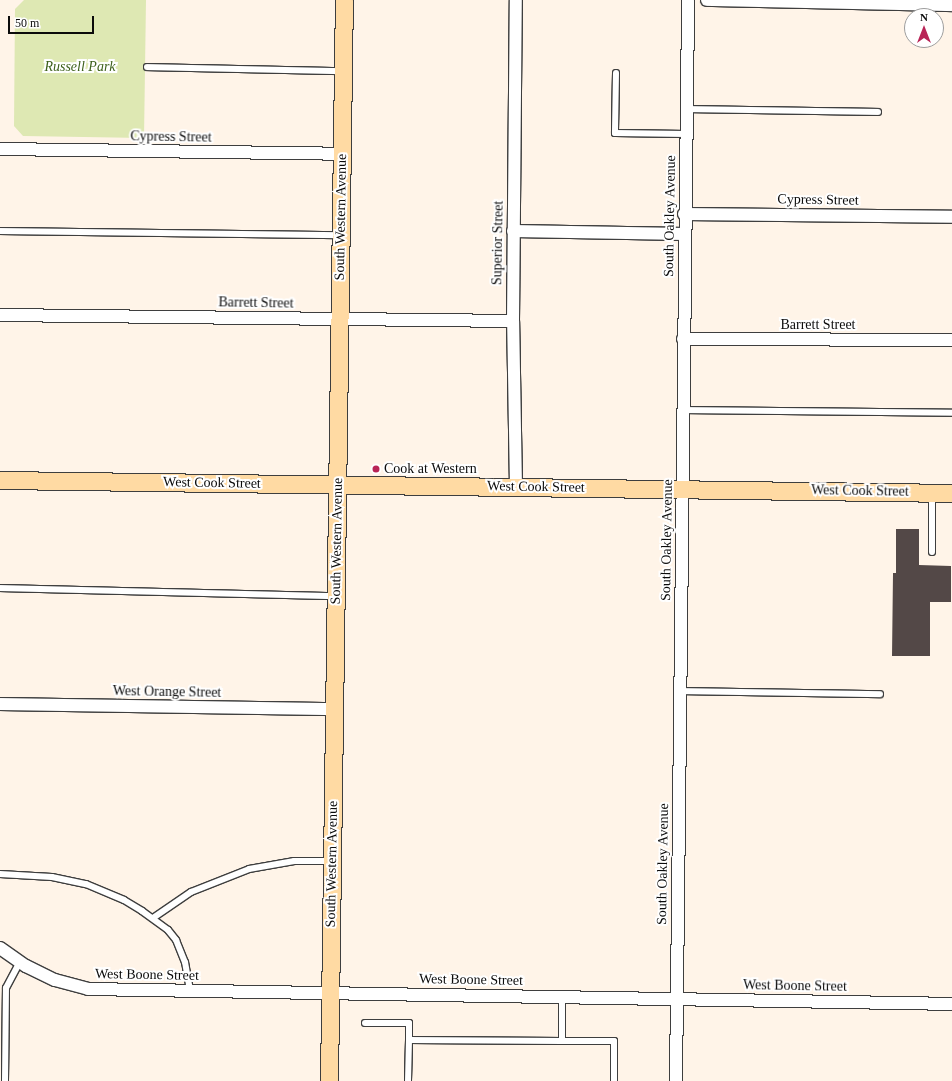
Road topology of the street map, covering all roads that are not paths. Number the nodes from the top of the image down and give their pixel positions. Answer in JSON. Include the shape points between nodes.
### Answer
{"nodes":[{"id":1,"x":344,"y":0,"type":"edge"},
{"id":2,"x":516,"y":0,"type":"edge"},
{"id":3,"x":688,"y":0,"type":"edge"},
{"id":4,"x":707,"y":0,"type":"edge"},
{"id":5,"x":910,"y":2,"type":"edge"},
{"id":6,"x":952,"y":5,"type":"edge"},
{"id":7,"x":147,"y":67,"type":"dead end"},
{"id":8,"x":343,"y":71,"type":"junction"},
{"id":9,"x":616,"y":73,"type":"dead end"},
{"id":10,"x":686,"y":109,"type":"junction"},
{"id":11,"x":878,"y":112,"type":"dead end"},
{"id":12,"x":686,"y":134,"type":"junction"},
{"id":13,"x":0,"y":149,"type":"edge"},
{"id":14,"x":342,"y":154,"type":"junction"},
{"id":15,"x":684,"y":214,"type":"junction"},
{"id":16,"x":952,"y":217,"type":"edge"},
{"id":17,"x":0,"y":231,"type":"edge"},
{"id":18,"x":513,"y":231,"type":"junction"},
{"id":19,"x":684,"y":234,"type":"junction"},
{"id":20,"x":341,"y":235,"type":"junction"},
{"id":21,"x":0,"y":315,"type":"edge"},
{"id":22,"x":340,"y":319,"type":"junction"},
{"id":23,"x":512,"y":321,"type":"junction"},
{"id":24,"x":683,"y":339,"type":"junction"},
{"id":25,"x":952,"y":340,"type":"edge"},
{"id":26,"x":683,"y":410,"type":"junction"},
{"id":27,"x":952,"y":413,"type":"edge"},
{"id":28,"x":0,"y":480,"type":"edge"},
{"id":29,"x":338,"y":484,"type":"junction"},
{"id":30,"x":516,"y":487,"type":"junction"},
{"id":31,"x":683,"y":489,"type":"junction"},
{"id":32,"x":932,"y":492,"type":"junction"},
{"id":33,"x":952,"y":493,"type":"edge"},
{"id":34,"x":932,"y":552,"type":"dead end"},
{"id":35,"x":0,"y":588,"type":"edge"},
{"id":36,"x":336,"y":596,"type":"junction"},
{"id":37,"x":680,"y":691,"type":"junction"},
{"id":38,"x":880,"y":694,"type":"dead end"},
{"id":39,"x":0,"y":704,"type":"edge"},
{"id":40,"x":334,"y":709,"type":"junction"},
{"id":41,"x":332,"y":861,"type":"junction"},
{"id":42,"x":0,"y":874,"type":"edge"},
{"id":43,"x":152,"y":918,"type":"junction"},
{"id":44,"x":0,"y":948,"type":"edge"},
{"id":45,"x":20,"y":962,"type":"junction"},
{"id":46,"x":190,"y":991,"type":"junction"},
{"id":47,"x":330,"y":992,"type":"junction"},
{"id":48,"x":562,"y":996,"type":"junction"},
{"id":49,"x":676,"y":999,"type":"junction"},
{"id":50,"x":952,"y":1004,"type":"edge"},
{"id":51,"x":365,"y":1023,"type":"dead end"},
{"id":52,"x":409,"y":1040,"type":"junction"},
{"id":53,"x":562,"y":1041,"type":"junction"},
{"id":54,"x":5,"y":1081,"type":"edge"},
{"id":55,"x":329,"y":1081,"type":"edge"},
{"id":56,"x":408,"y":1081,"type":"edge"},
{"id":57,"x":614,"y":1081,"type":"edge"},
{"id":58,"x":676,"y":1081,"type":"edge"}],
"edges":[{"from":1,"to":8,"type":"street","name":"South Western Avenue"},
{"from":2,"to":18,"type":"street","name":"Superior Street"},
{"from":3,"to":10,"type":"street","name":"South Oakley Avenue"},
{"from":4,"to":5,"type":"street"},
{"from":5,"to":6,"type":"street"},
{"from":7,"to":8,"type":"lane"},
{"from":8,"to":14,"type":"street","name":"South Western Avenue"},
{"from":9,"to":12,"type":"lane","via":[[615,133]]},
{"from":10,"to":11,"type":"lane"},
{"from":10,"to":12,"type":"street","name":"South Oakley Avenue"},
{"from":12,"to":15,"type":"street","name":"South Oakley Avenue"},
{"from":13,"to":14,"type":"street","name":"Cypress Street"},
{"from":14,"to":20,"type":"street","name":"South Western Avenue"},
{"from":15,"to":16,"type":"street","name":"Cypress Street"},
{"from":15,"to":19,"type":"street","name":"South Oakley Avenue"},
{"from":17,"to":20,"type":"lane"},
{"from":18,"to":19,"type":"street"},
{"from":18,"to":23,"type":"street","name":"Superior Street"},
{"from":19,"to":24,"type":"street","name":"South Oakley Avenue"},
{"from":20,"to":22,"type":"street","name":"South Western Avenue"},
{"from":21,"to":22,"type":"street","name":"Barrett Street"},
{"from":22,"to":23,"type":"street","name":"Barrett Street"},
{"from":22,"to":29,"type":"street","name":"South Western Avenue"},
{"from":23,"to":30,"type":"street","name":"Superior Street","via":[[512,377],[516,384]]},
{"from":24,"to":25,"type":"street","name":"Barrett Street"},
{"from":24,"to":26,"type":"street","name":"South Oakley Avenue"},
{"from":26,"to":27,"type":"lane"},
{"from":26,"to":31,"type":"street","name":"South Oakley Avenue"},
{"from":28,"to":29,"type":"street","name":"West Cook Street"},
{"from":29,"to":30,"type":"street","name":"West Cook Street"},
{"from":29,"to":36,"type":"street","name":"South Western Avenue"},
{"from":30,"to":31,"type":"street","name":"West Cook Street"},
{"from":31,"to":32,"type":"street","name":"West Cook Street"},
{"from":31,"to":37,"type":"street","name":"South Oakley Avenue"},
{"from":32,"to":33,"type":"street","name":"West Cook Street"},
{"from":32,"to":34,"type":"lane"},
{"from":35,"to":36,"type":"lane"},
{"from":36,"to":40,"type":"street","name":"South Western Avenue"},
{"from":37,"to":38,"type":"lane"},
{"from":37,"to":49,"type":"street","name":"South Oakley Avenue"},
{"from":39,"to":40,"type":"street","name":"West Orange Street"},
{"from":40,"to":41,"type":"street","name":"South Western Avenue"},
{"from":41,"to":43,"type":"lane","via":[[294,861],[249,869],[191,892]]},
{"from":41,"to":47,"type":"street","name":"South Western Avenue"},
{"from":42,"to":43,"type":"lane","via":[[52,877],[86,884],[124,900]]},
{"from":43,"to":46,"type":"lane","via":[[168,930],[181,950]]},
{"from":44,"to":45,"type":"street","name":"West Boone Street"},
{"from":45,"to":46,"type":"street","name":"West Boone Street","via":[[55,980],[88,989]]},
{"from":45,"to":54,"type":"lane","via":[[6,988]]},
{"from":46,"to":47,"type":"street","name":"West Boone Street"},
{"from":47,"to":48,"type":"street","name":"West Boone Street"},
{"from":47,"to":55,"type":"street","name":"South Western Avenue"},
{"from":48,"to":49,"type":"street","name":"West Boone Street"},
{"from":48,"to":53,"type":"lane"},
{"from":49,"to":50,"type":"street","name":"West Boone Street"},
{"from":49,"to":58,"type":"street","name":"South Oakley Avenue"},
{"from":51,"to":52,"type":"lane","via":[[409,1023]]},
{"from":52,"to":53,"type":"lane"},
{"from":52,"to":56,"type":"lane"},
{"from":53,"to":57,"type":"lane","via":[[614,1041]]}]}
